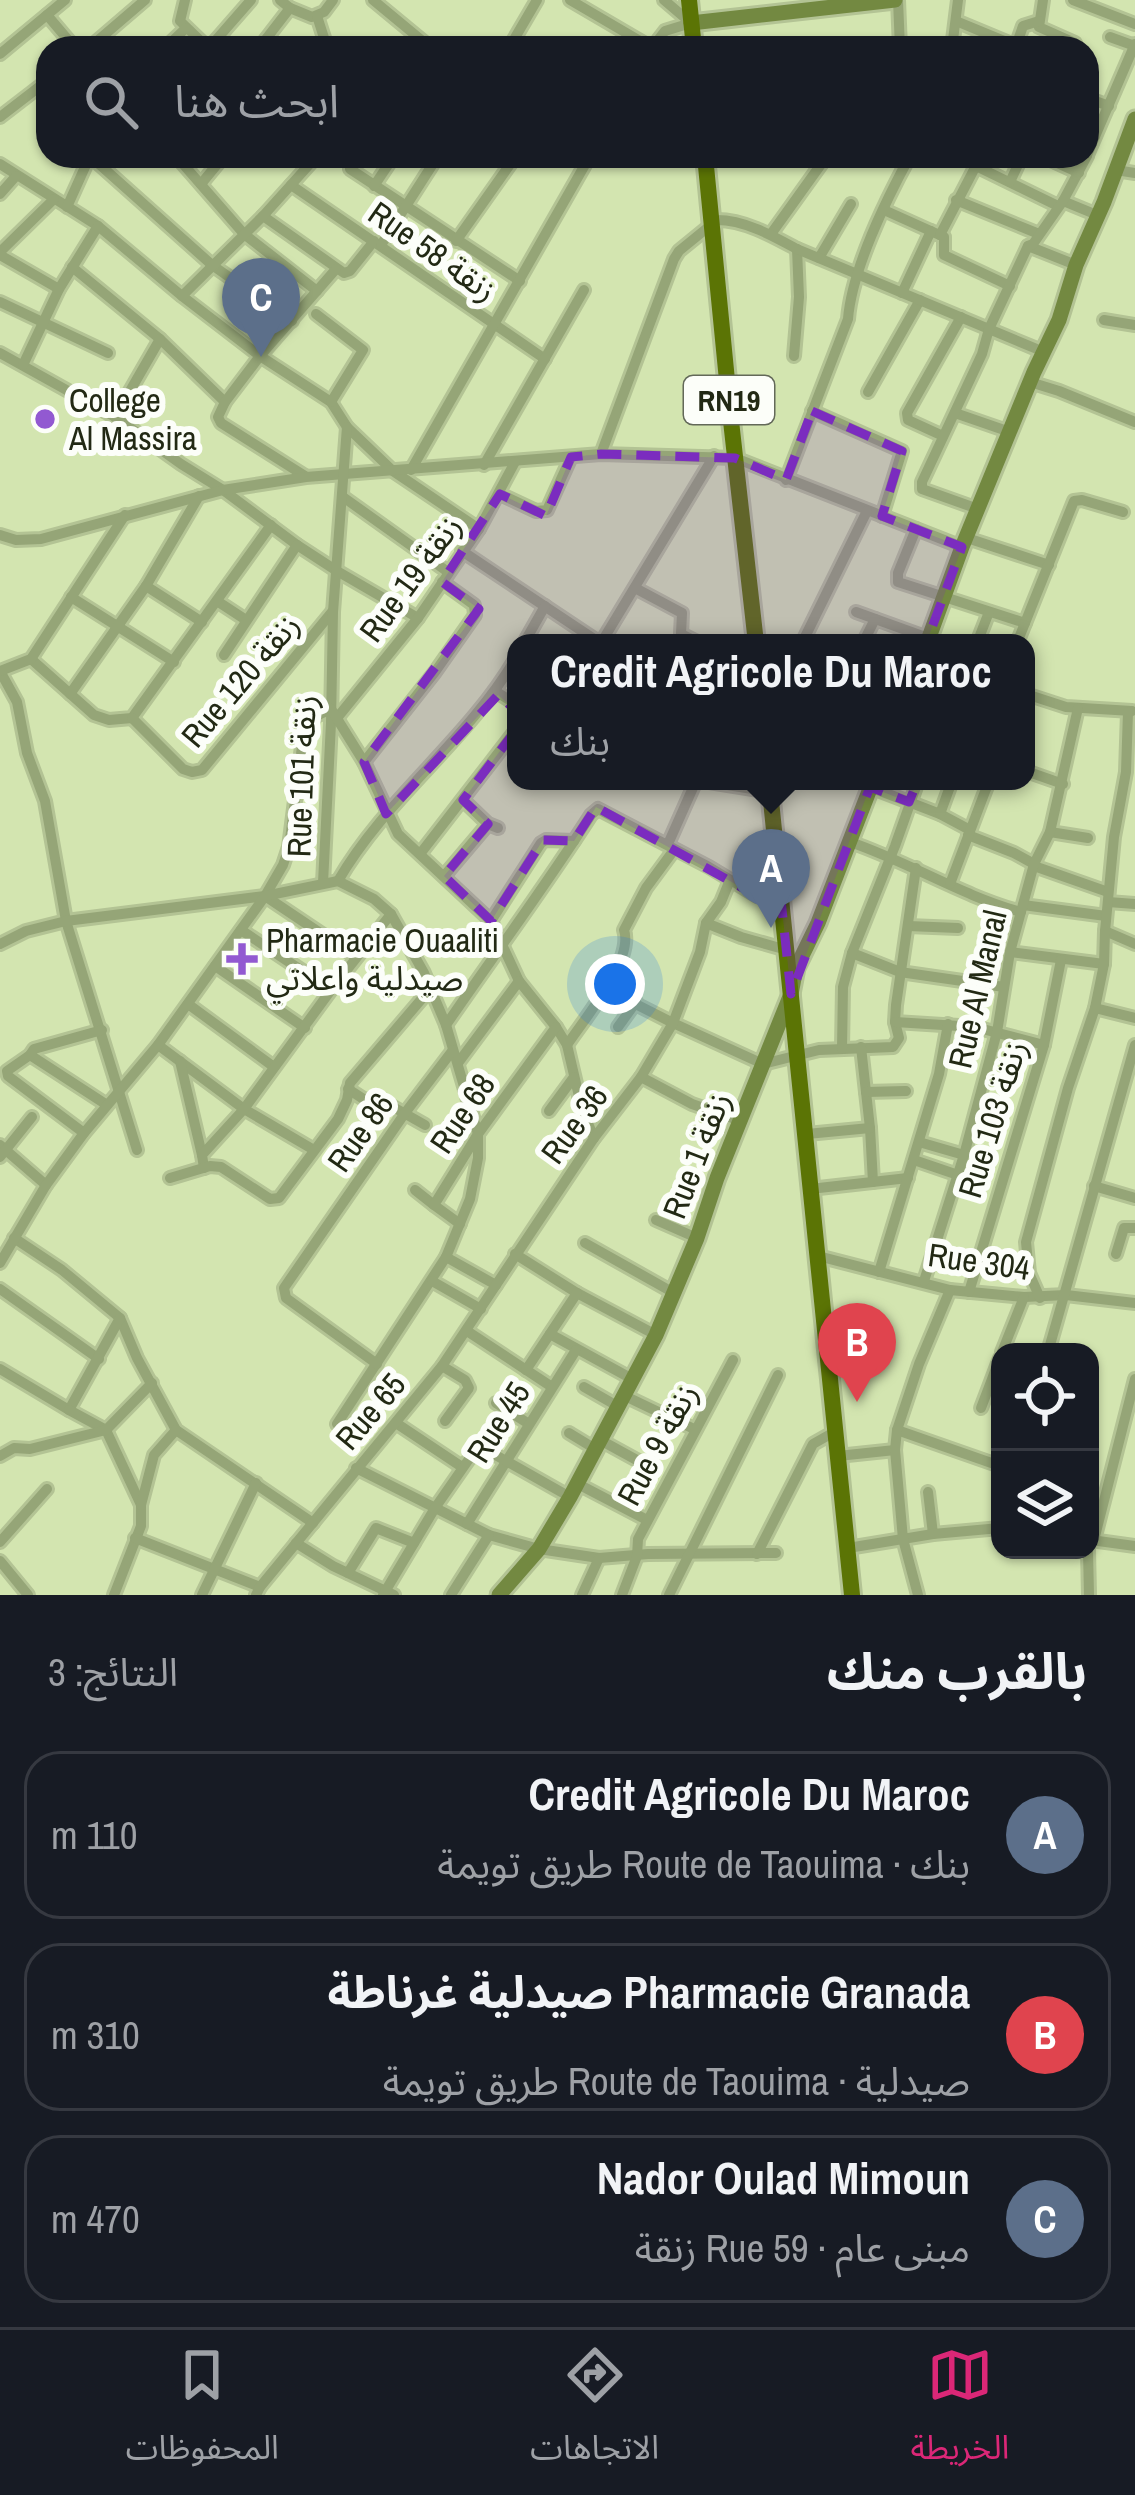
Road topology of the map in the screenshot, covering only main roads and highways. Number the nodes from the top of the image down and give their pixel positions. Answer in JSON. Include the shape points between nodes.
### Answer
{"nodes":[{"id":1,"x":689,"y":0,"type":"edge"},
{"id":2,"x":693,"y":36,"type":"edge"},
{"id":3,"x":706,"y":168,"type":"edge"},
{"id":4,"x":755,"y":634,"type":"edge"},
{"id":5,"x":770,"y":790,"type":"edge"},
{"id":6,"x":853,"y":1595,"type":"edge"}],
"edges":[{"from":1,"to":2,"type":"main road"},
{"from":3,"to":4,"type":"main road","number":"RN19"},
{"from":5,"to":6,"type":"main road"}]}
